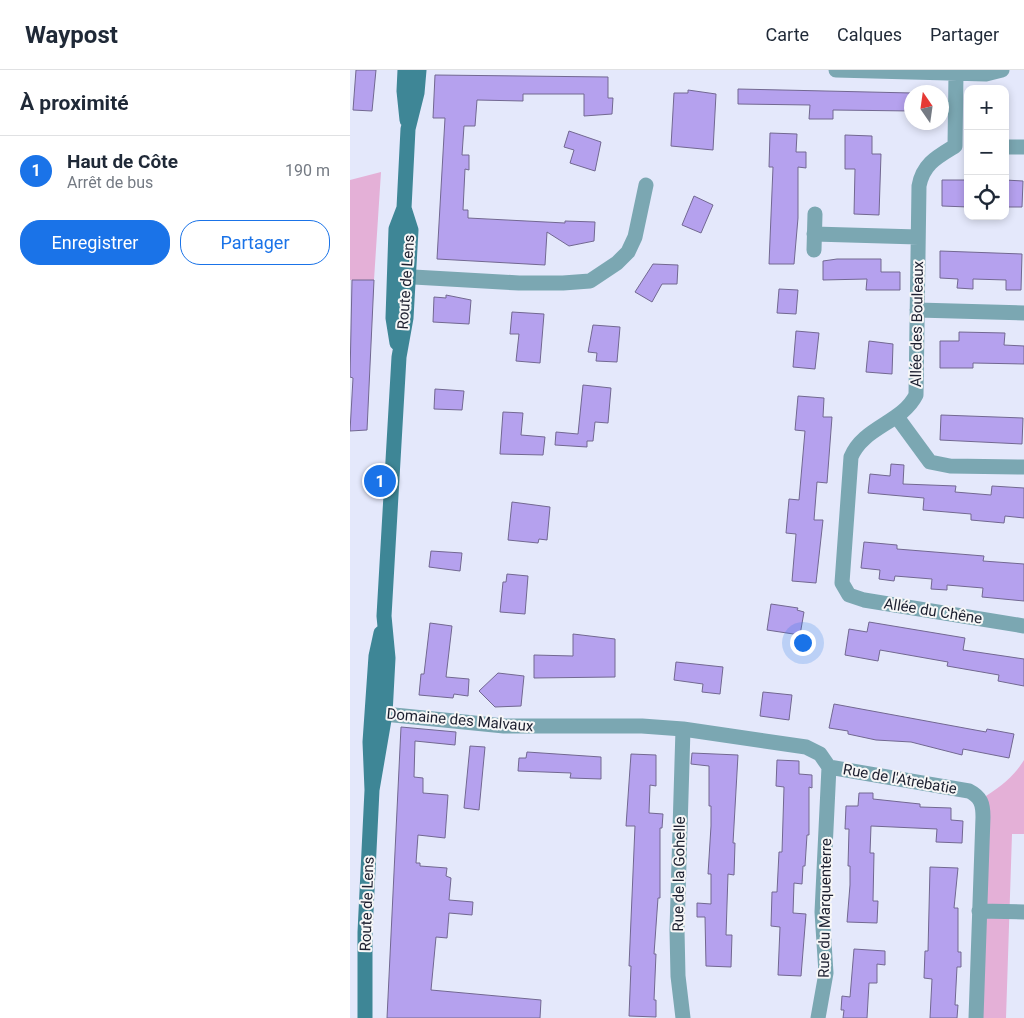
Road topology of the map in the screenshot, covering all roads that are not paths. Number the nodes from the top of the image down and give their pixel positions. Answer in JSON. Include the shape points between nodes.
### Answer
{"nodes":[{"id":1,"x":405,"y":70,"type":"edge"},
{"id":2,"x":419,"y":70,"type":"edge"},
{"id":3,"x":836,"y":70,"type":"edge"},
{"id":4,"x":1002,"y":70,"type":"edge"},
{"id":5,"x":956,"y":72,"type":"junction"},
{"id":6,"x":408,"y":129,"type":"junction"},
{"id":7,"x":961,"y":146,"type":"edge"},
{"id":8,"x":1009,"y":147,"type":"edge"},
{"id":9,"x":1024,"y":147,"type":"edge"},
{"id":10,"x":646,"y":185,"type":"dead end"},
{"id":11,"x":816,"y":214,"type":"dead end"},
{"id":12,"x":814,"y":234,"type":"junction"},
{"id":13,"x":918,"y":237,"type":"junction"},
{"id":14,"x":814,"y":250,"type":"dead end"},
{"id":15,"x":401,"y":276,"type":"junction"},
{"id":16,"x":917,"y":310,"type":"junction"},
{"id":17,"x":1024,"y":313,"type":"edge"},
{"id":18,"x":897,"y":417,"type":"junction"},
{"id":19,"x":1024,"y":468,"type":"edge"},
{"id":20,"x":844,"y":590,"type":"joint"},
{"id":21,"x":1024,"y":626,"type":"edge"},
{"id":22,"x":378,"y":714,"type":"junction"},
{"id":23,"x":608,"y":727,"type":"joint"},
{"id":24,"x":683,"y":729,"type":"junction"},
{"id":25,"x":829,"y":767,"type":"junction"},
{"id":26,"x":979,"y":911,"type":"junction"},
{"id":27,"x":1024,"y":912,"type":"edge"},
{"id":28,"x":365,"y":1018,"type":"edge"},
{"id":29,"x":683,"y":1018,"type":"edge"},
{"id":30,"x":818,"y":1018,"type":"edge"},
{"id":31,"x":976,"y":1018,"type":"edge"}],
"edges":[{"from":1,"to":6,"type":"main road"},
{"from":2,"to":6,"type":"main road","name":"Route de Lens"},
{"from":3,"to":5,"type":"street"},
{"from":4,"to":5,"type":"street","via":[[986,74]]},
{"from":5,"to":7,"type":"street","name":"Allée des Bouleaux"},
{"from":6,"to":15,"type":"main road","name":"Route de Lens","via":[[404,208],[411,230]]},
{"from":7,"to":13,"type":"street","name":"Allée des Bouleaux","via":[[935,158],[922,172]]},
{"from":8,"to":9,"type":"street"},
{"from":10,"to":15,"type":"street","via":[[635,237],[628,252],[590,281],[519,283]]},
{"from":11,"to":12,"type":"street"},
{"from":12,"to":13,"type":"street"},
{"from":12,"to":14,"type":"street"},
{"from":13,"to":16,"type":"street","name":"Allée des Bouleaux"},
{"from":15,"to":22,"type":"main road","name":"Route de Lens","via":[[406,318],[398,357],[384,616],[376,656]]},
{"from":16,"to":17,"type":"street"},
{"from":16,"to":18,"type":"street","name":"Allée des Bouleaux","via":[[916,395]]},
{"from":18,"to":19,"type":"street","via":[[930,462],[950,466]]},
{"from":18,"to":20,"type":"street","name":"Allée des Bouleaux","via":[[860,441],[851,456],[841,574]]},
{"from":20,"to":21,"type":"street","name":"Allée du Chêne","via":[[849,596],[864,600]]},
{"from":22,"to":23,"type":"street","name":"Domaine des Malvaux","via":[[504,726]]},
{"from":22,"to":28,"type":"main road","name":"Route de Lens","via":[[370,742],[372,790],[365,932]]},
{"from":23,"to":24,"type":"street","name":"Rue de l'Atrebatie"},
{"from":24,"to":25,"type":"street","name":"Rue de l'Atrebatie","via":[[801,746],[820,754]]},
{"from":24,"to":29,"type":"street","name":"Rue de la Gohelle","via":[[678,920],[678,976]]},
{"from":25,"to":26,"type":"street","name":"Rue de l'Atrebatie","via":[[976,794],[983,807]]},
{"from":25,"to":30,"type":"street","name":"Rue du Marquenterre","via":[[822,912],[826,973]]},
{"from":26,"to":27,"type":"street"},
{"from":26,"to":31,"type":"street","name":"Rue de l'Atrebatie"}]}
